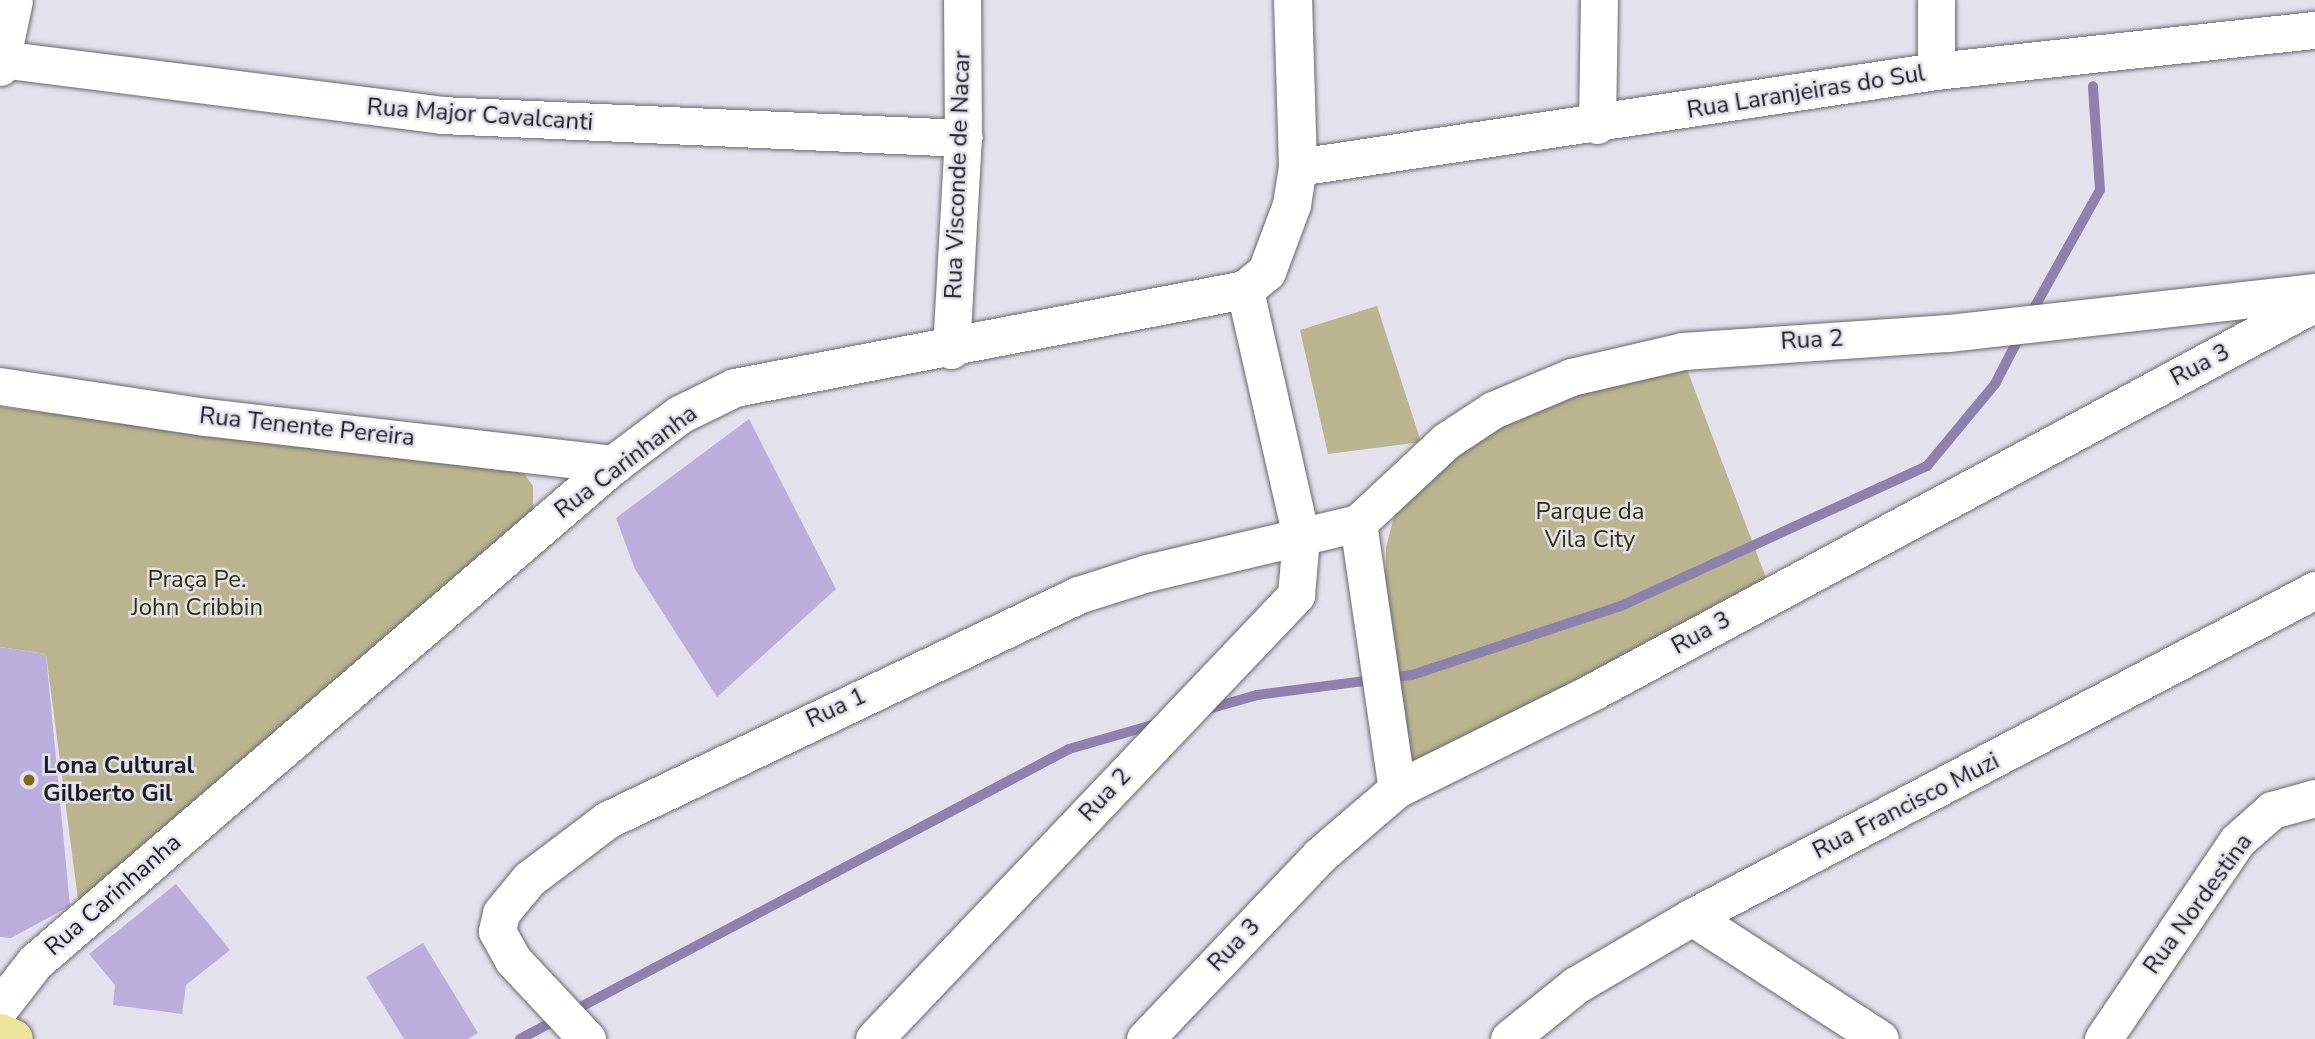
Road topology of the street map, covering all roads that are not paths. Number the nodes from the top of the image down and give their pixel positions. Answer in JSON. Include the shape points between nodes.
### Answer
{"nodes":[{"id":1,"x":14,"y":0,"type":"edge"},
{"id":2,"x":962,"y":0,"type":"edge"},
{"id":3,"x":1293,"y":0,"type":"edge"},
{"id":4,"x":1600,"y":0,"type":"edge"},
{"id":5,"x":1936,"y":0,"type":"edge"},
{"id":6,"x":2315,"y":30,"type":"edge"},
{"id":7,"x":1,"y":62,"type":"edge"},
{"id":8,"x":1936,"y":71,"type":"junction"},
{"id":9,"x":1597,"y":125,"type":"junction"},
{"id":10,"x":963,"y":138,"type":"junction"},
{"id":11,"x":1298,"y":167,"type":"junction"},
{"id":12,"x":1245,"y":290,"type":"junction"},
{"id":13,"x":2315,"y":292,"type":"edge"},
{"id":14,"x":2315,"y":303,"type":"edge"},
{"id":15,"x":951,"y":350,"type":"junction"},
{"id":16,"x":0,"y":386,"type":"edge"},
{"id":17,"x":615,"y":464,"type":"junction"},
{"id":18,"x":1358,"y":523,"type":"junction"},
{"id":19,"x":1301,"y":537,"type":"junction"},
{"id":20,"x":2315,"y":590,"type":"edge"},
{"id":21,"x":1397,"y":789,"type":"junction"},
{"id":22,"x":2315,"y":798,"type":"edge"},
{"id":23,"x":1692,"y":917,"type":"junction"},
{"id":24,"x":0,"y":1008,"type":"edge"},
{"id":25,"x":0,"y":1033,"type":"edge"},
{"id":26,"x":14,"y":1039,"type":"edge"},
{"id":27,"x":587,"y":1039,"type":"edge"},
{"id":28,"x":874,"y":1039,"type":"edge"},
{"id":29,"x":1144,"y":1039,"type":"edge"},
{"id":30,"x":1509,"y":1039,"type":"edge"},
{"id":31,"x":1880,"y":1039,"type":"edge"},
{"id":32,"x":2103,"y":1039,"type":"edge"}],
"edges":[{"from":1,"to":7,"type":"street"},
{"from":2,"to":10,"type":"street","name":"Rua Visconde de Nacar"},
{"from":3,"to":11,"type":"street"},
{"from":4,"to":9,"type":"street"},
{"from":5,"to":8,"type":"street"},
{"from":6,"to":8,"type":"street","name":"Rua Laranjeiras do Sul"},
{"from":7,"to":10,"type":"street","name":"Rua Major Cavalcanti","via":[[441,115]]},
{"from":8,"to":9,"type":"street","name":"Rua Laranjeiras do Sul"},
{"from":9,"to":11,"type":"street","name":"Rua Laranjeiras do Sul"},
{"from":10,"to":15,"type":"street","name":"Rua Visconde de Nacar"},
{"from":11,"to":12,"type":"street","via":[[1283,238],[1267,272]]},
{"from":12,"to":15,"type":"street","name":"Rua Carinhanha"},
{"from":12,"to":19,"type":"street","name":"Rua 2"},
{"from":13,"to":18,"type":"street","name":"Rua 2","via":[[1948,333],[1683,351],[1560,381],[1493,411],[1446,441]]},
{"from":14,"to":21,"type":"street","name":"Rua 3","via":[[1594,691]]},
{"from":15,"to":17,"type":"street","name":"Rua Carinhanha","via":[[735,388],[680,415]]},
{"from":16,"to":17,"type":"street","name":"Rua Tenente Pereira","via":[[206,417]]},
{"from":17,"to":24,"type":"street","name":"Rua Carinhanha","via":[[36,962]]},
{"from":18,"to":19,"type":"street","name":"Rua 1"},
{"from":18,"to":21,"type":"street"},
{"from":19,"to":27,"type":"street","name":"Rua 1","via":[[1078,595],[607,820],[529,879],[501,913],[497,931],[503,949],[550,994]]},
{"from":19,"to":28,"type":"street","name":"Rua 2","via":[[1296,595]]},
{"from":20,"to":23,"type":"street","name":"Rua Francisco Muzi"},
{"from":21,"to":29,"type":"street","name":"Rua 3","via":[[1319,856]]},
{"from":22,"to":32,"type":"street","name":"Rua Nordestina","via":[[2272,810],[2237,841]]},
{"from":23,"to":30,"type":"street","name":"Rua Francisco Muzi","via":[[1576,985]]},
{"from":23,"to":31,"type":"street"},
{"from":25,"to":26,"type":"main road"}]}
